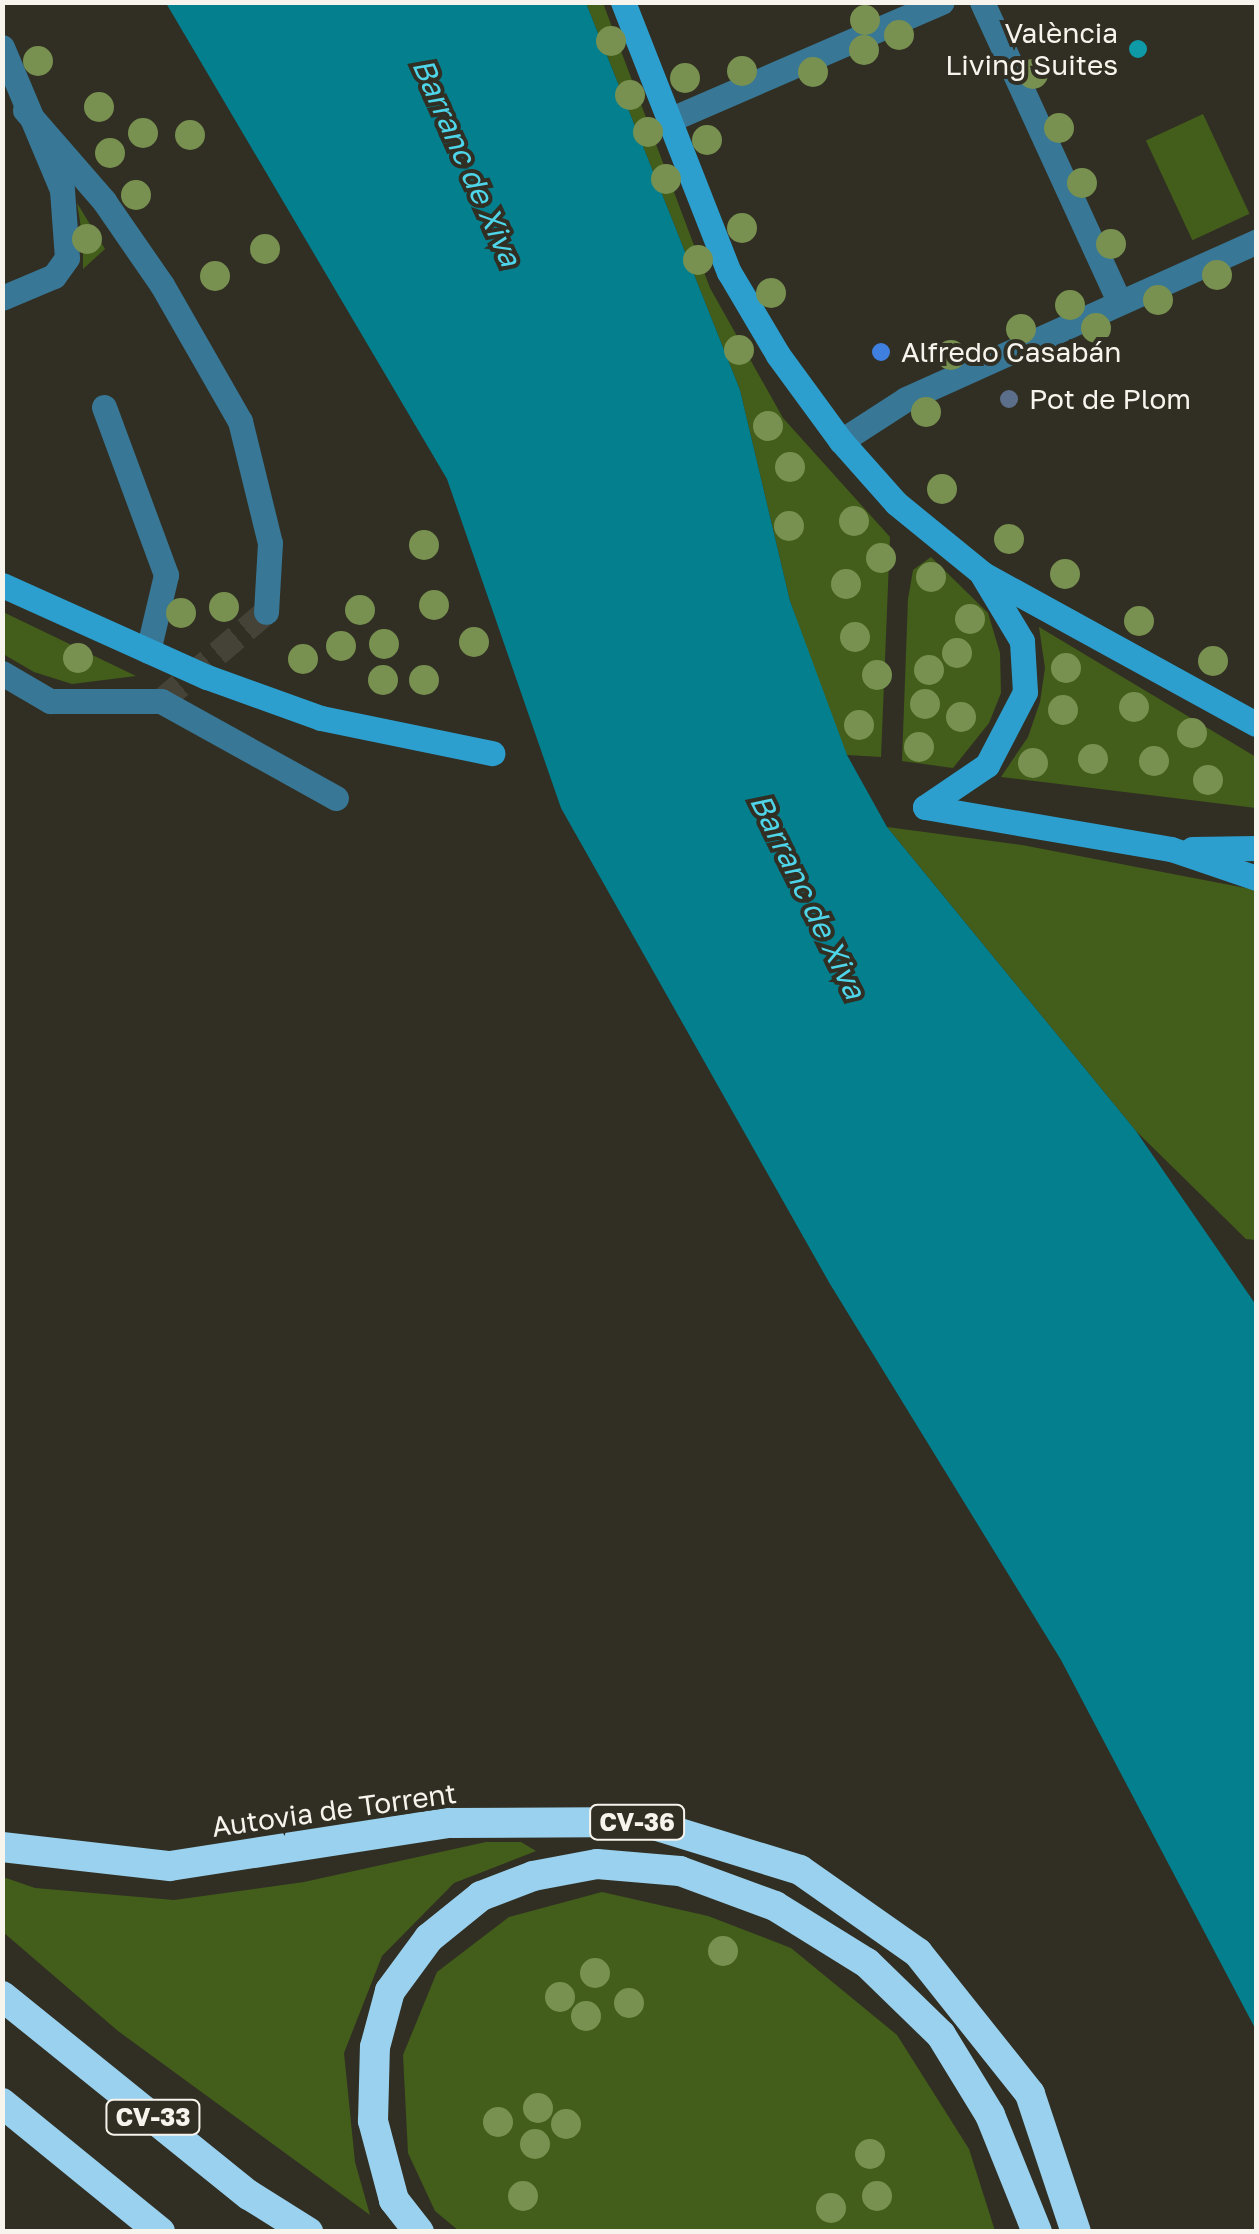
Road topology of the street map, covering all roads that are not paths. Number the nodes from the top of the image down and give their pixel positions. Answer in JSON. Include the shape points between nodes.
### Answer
{"nodes":[{"id":1,"x":622,"y":2,"type":"edge"},
{"id":2,"x":942,"y":2,"type":"edge"},
{"id":3,"x":982,"y":2,"type":"edge"},
{"id":4,"x":2,"y":46,"type":"edge"},
{"id":5,"x":25,"y":110,"type":"junction"},
{"id":6,"x":669,"y":120,"type":"junction"},
{"id":7,"x":1256,"y":242,"type":"edge"},
{"id":8,"x":2,"y":298,"type":"edge"},
{"id":9,"x":1119,"y":301,"type":"junction"},
{"id":10,"x":104,"y":407,"type":"dead end"},
{"id":11,"x":841,"y":441,"type":"junction"},
{"id":12,"x":982,"y":574,"type":"junction"},
{"id":13,"x":2,"y":585,"type":"edge"},
{"id":14,"x":266,"y":612,"type":"dead end"},
{"id":15,"x":148,"y":651,"type":"junction"},
{"id":16,"x":2,"y":673,"type":"edge"},
{"id":17,"x":1256,"y":724,"type":"edge"},
{"id":18,"x":492,"y":753,"type":"dead end"},
{"id":19,"x":336,"y":798,"type":"dead end"},
{"id":20,"x":1256,"y":848,"type":"edge"},
{"id":21,"x":1171,"y":849,"type":"junction"},
{"id":22,"x":1256,"y":878,"type":"edge"},
{"id":23,"x":2,"y":1847,"type":"edge"},
{"id":24,"x":2,"y":1996,"type":"edge"},
{"id":25,"x":2,"y":2103,"type":"edge"},
{"id":26,"x":160,"y":2232,"type":"edge"},
{"id":27,"x":308,"y":2232,"type":"edge"},
{"id":28,"x":419,"y":2232,"type":"edge"},
{"id":29,"x":1038,"y":2232,"type":"edge"},
{"id":30,"x":1076,"y":2232,"type":"edge"}],
"edges":[{"from":1,"to":6,"type":"street"},
{"from":2,"to":6,"type":"street"},
{"from":3,"to":9,"type":"street"},
{"from":4,"to":5,"type":"street"},
{"from":5,"to":8,"type":"street","via":[[62,190],[67,258],[54,276]]},
{"from":5,"to":14,"type":"street","via":[[54,137],[124,229],[240,421],[270,543]]},
{"from":6,"to":11,"type":"street","via":[[730,272],[778,355]]},
{"from":7,"to":9,"type":"street"},
{"from":9,"to":11,"type":"street","via":[[906,400]]},
{"from":10,"to":15,"type":"street","via":[[166,575]]},
{"from":11,"to":12,"type":"street","via":[[896,502]]},
{"from":12,"to":17,"type":"street"},
{"from":12,"to":21,"type":"street","via":[[1022,641],[1025,692],[999,751],[925,807]]},
{"from":13,"to":15,"type":"street"},
{"from":15,"to":18,"type":"street","via":[[321,718]]},
{"from":16,"to":19,"type":"street","via":[[50,701],[161,701]]},
{"from":20,"to":21,"type":"street"},
{"from":21,"to":22,"type":"street"},
{"from":23,"to":30,"type":"highway","name":"Autovia de Torrent","number":"CV-36","via":[[170,1866],[449,1822],[644,1822],[800,1870],[918,1953],[1030,2094]]},
{"from":24,"to":27,"type":"highway","number":"CV-33","via":[[249,2194]]},
{"from":25,"to":26,"type":"highway"},
{"from":28,"to":29,"type":"highway","via":[[394,2200],[373,2121],[375,2047],[390,1992],[429,1938],[480,1896],[533,1876],[598,1864],[696,1877],[775,1906],[866,1964],[941,2035],[990,2116]]}]}
